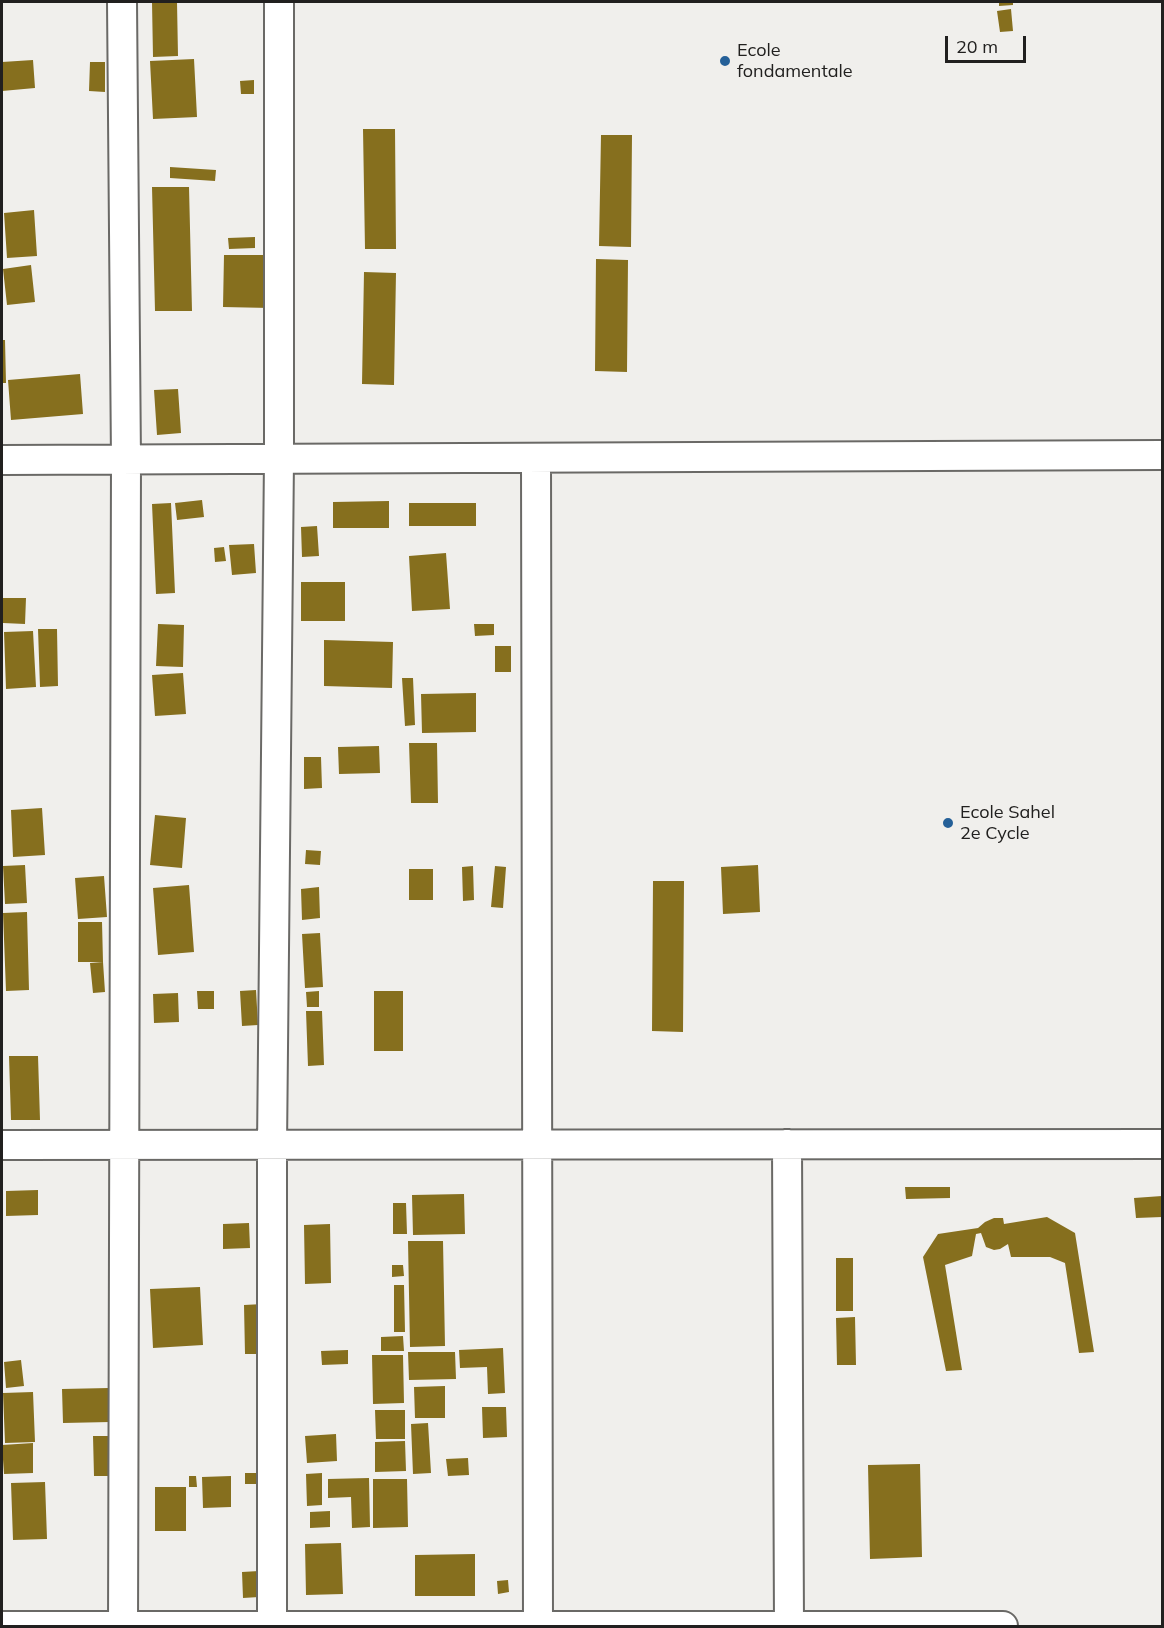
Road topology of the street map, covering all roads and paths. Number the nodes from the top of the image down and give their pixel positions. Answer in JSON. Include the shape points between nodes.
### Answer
{"nodes":[{"id":1,"x":122,"y":2,"type":"edge"},
{"id":2,"x":279,"y":2,"type":"edge"},
{"id":3,"x":1162,"y":455,"type":"edge"},
{"id":4,"x":536,"y":458,"type":"junction"},
{"id":5,"x":279,"y":459,"type":"junction"},
{"id":6,"x":2,"y":460,"type":"edge"},
{"id":7,"x":126,"y":460,"type":"junction"},
{"id":8,"x":537,"y":1144,"type":"junction"},
{"id":9,"x":787,"y":1144,"type":"junction"},
{"id":10,"x":1162,"y":1144,"type":"edge"},
{"id":11,"x":2,"y":1145,"type":"edge"},
{"id":12,"x":125,"y":1145,"type":"junction"},
{"id":13,"x":272,"y":1145,"type":"junction"},
{"id":14,"x":2,"y":1626,"type":"edge"},
{"id":15,"x":123,"y":1626,"type":"edge"},
{"id":16,"x":272,"y":1626,"type":"edge"},
{"id":17,"x":538,"y":1626,"type":"edge"},
{"id":18,"x":789,"y":1626,"type":"edge"},
{"id":19,"x":1003,"y":1626,"type":"edge"}],
"edges":[{"from":1,"to":7,"type":"street"},
{"from":2,"to":5,"type":"street"},
{"from":3,"to":4,"type":"street"},
{"from":4,"to":5,"type":"street"},
{"from":4,"to":8,"type":"street"},
{"from":5,"to":7,"type":"street"},
{"from":5,"to":13,"type":"street"},
{"from":6,"to":7,"type":"street"},
{"from":7,"to":12,"type":"street"},
{"from":8,"to":9,"type":"street"},
{"from":8,"to":13,"type":"street"},
{"from":8,"to":17,"type":"street"},
{"from":9,"to":10,"type":"street"},
{"from":9,"to":18,"type":"street"},
{"from":11,"to":12,"type":"street"},
{"from":12,"to":13,"type":"street"},
{"from":12,"to":15,"type":"street"},
{"from":13,"to":16,"type":"street"},
{"from":14,"to":15,"type":"street"},
{"from":15,"to":16,"type":"street"},
{"from":16,"to":17,"type":"street"},
{"from":17,"to":18,"type":"street"},
{"from":18,"to":19,"type":"street"}]}
